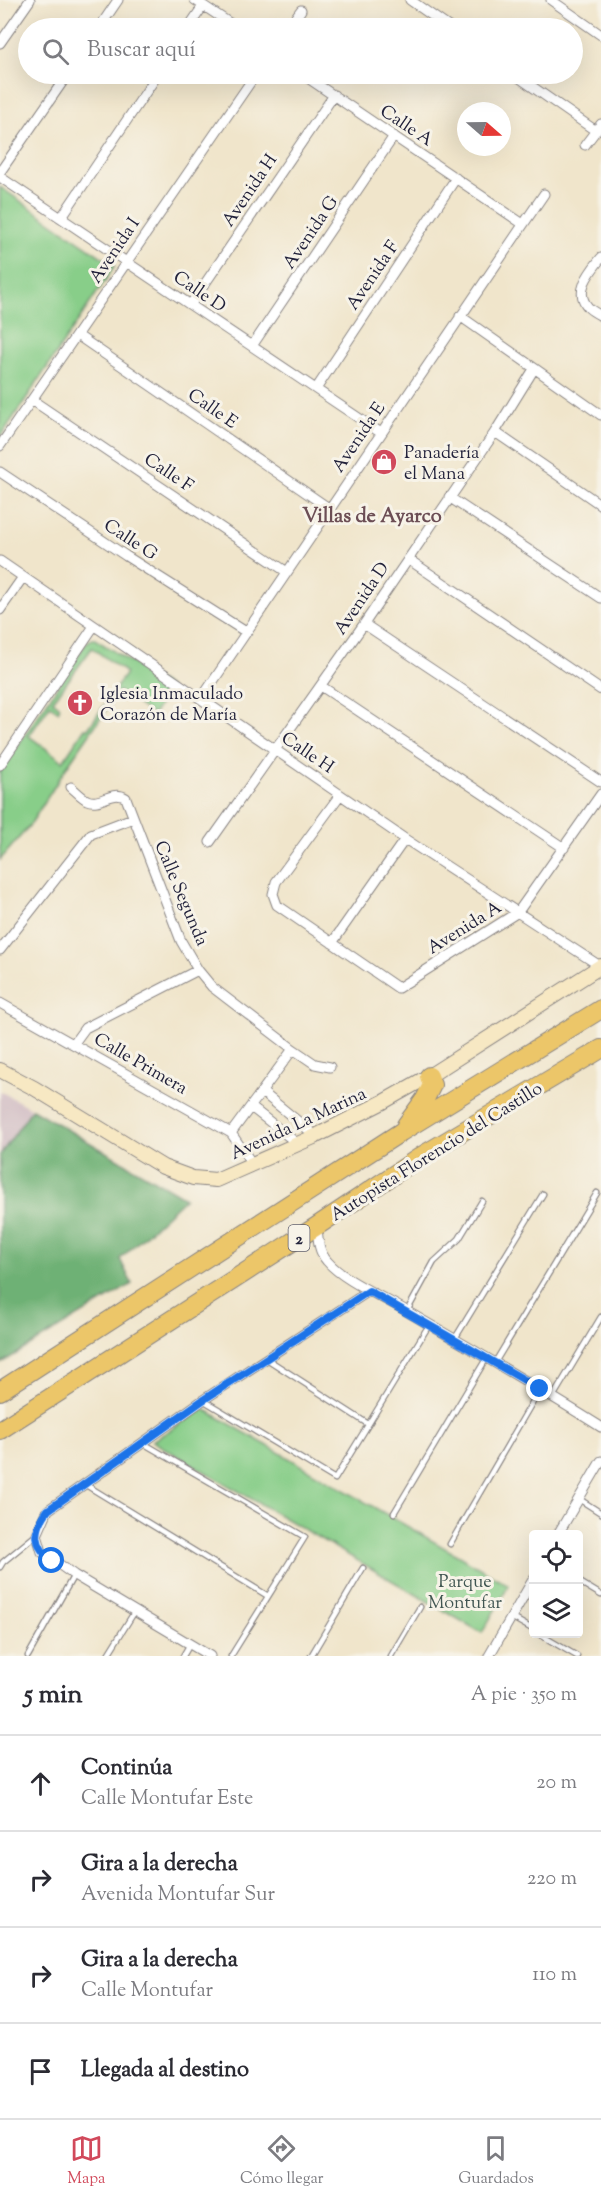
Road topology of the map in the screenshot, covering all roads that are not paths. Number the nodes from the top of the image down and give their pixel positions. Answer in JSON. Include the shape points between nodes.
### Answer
{"nodes":[{"id":1,"x":30,"y":0,"type":"edge"},
{"id":2,"x":118,"y":0,"type":"edge"},
{"id":3,"x":410,"y":0,"type":"edge"},
{"id":4,"x":551,"y":0,"type":"edge"},
{"id":5,"x":199,"y":3,"type":"edge"},
{"id":6,"x":301,"y":10,"type":"dead end"},
{"id":7,"x":106,"y":18,"type":"edge"},
{"id":8,"x":192,"y":18,"type":"edge"},
{"id":9,"x":222,"y":18,"type":"edge"},
{"id":10,"x":295,"y":18,"type":"edge"},
{"id":11,"x":436,"y":18,"type":"edge"},
{"id":12,"x":577,"y":18,"type":"edge"},
{"id":13,"x":583,"y":22,"type":"edge"},
{"id":14,"x":601,"y":35,"type":"edge"},
{"id":15,"x":0,"y":43,"type":"edge"},
{"id":16,"x":61,"y":84,"type":"edge"},
{"id":17,"x":151,"y":84,"type":"edge"},
{"id":18,"x":249,"y":84,"type":"edge"},
{"id":19,"x":317,"y":84,"type":"edge"},
{"id":20,"x":530,"y":84,"type":"edge"},
{"id":21,"x":334,"y":95,"type":"junction"},
{"id":22,"x":598,"y":128,"type":"edge"},
{"id":23,"x":394,"y":136,"type":"junction"},
{"id":24,"x":585,"y":145,"type":"dead end"},
{"id":25,"x":0,"y":174,"type":"edge"},
{"id":26,"x":456,"y":178,"type":"junction"},
{"id":27,"x":543,"y":194,"type":"dead end"},
{"id":28,"x":62,"y":218,"type":"junction"},
{"id":29,"x":523,"y":224,"type":"junction"},
{"id":30,"x":601,"y":258,"type":"edge"},
{"id":31,"x":126,"y":261,"type":"junction"},
{"id":32,"x":190,"y":304,"type":"junction"},
{"id":33,"x":460,"y":316,"type":"junction"},
{"id":34,"x":601,"y":316,"type":"edge"},
{"id":35,"x":77,"y":335,"type":"junction"},
{"id":36,"x":252,"y":346,"type":"junction"},
{"id":37,"x":534,"y":369,"type":"junction"},
{"id":38,"x":316,"y":389,"type":"junction"},
{"id":39,"x":32,"y":400,"type":"junction"},
{"id":40,"x":601,"y":415,"type":"edge"},
{"id":41,"x":495,"y":432,"type":"junction"},
{"id":42,"x":381,"y":433,"type":"junction"},
{"id":43,"x":0,"y":446,"type":"edge"},
{"id":44,"x":0,"y":472,"type":"edge"},
{"id":45,"x":449,"y":497,"type":"junction"},
{"id":46,"x":601,"y":505,"type":"edge"},
{"id":47,"x":330,"y":509,"type":"junction"},
{"id":48,"x":408,"y":559,"type":"junction"},
{"id":49,"x":0,"y":561,"type":"edge"},
{"id":50,"x":287,"y":572,"type":"junction"},
{"id":51,"x":23,"y":577,"type":"junction"},
{"id":52,"x":601,"y":598,"type":"edge"},
{"id":53,"x":0,"y":610,"type":"edge"},
{"id":54,"x":364,"y":624,"type":"junction"},
{"id":55,"x":94,"y":626,"type":"junction"},
{"id":56,"x":246,"y":632,"type":"junction"},
{"id":57,"x":321,"y":686,"type":"junction"},
{"id":58,"x":601,"y":690,"type":"edge"},
{"id":59,"x":201,"y":699,"type":"junction"},
{"id":60,"x":275,"y":750,"type":"junction"},
{"id":61,"x":0,"y":765,"type":"edge"},
{"id":62,"x":601,"y":782,"type":"edge"},
{"id":63,"x":71,"y":787,"type":"dead end"},
{"id":64,"x":340,"y":795,"type":"junction"},
{"id":65,"x":601,"y":795,"type":"edge"},
{"id":66,"x":133,"y":818,"type":"junction"},
{"id":67,"x":405,"y":839,"type":"junction"},
{"id":68,"x":210,"y":842,"type":"dead end"},
{"id":69,"x":564,"y":848,"type":"junction"},
{"id":70,"x":518,"y":912,"type":"junction"},
{"id":71,"x":332,"y":943,"type":"junction"},
{"id":72,"x":0,"y":950,"type":"edge"},
{"id":73,"x":600,"y":966,"type":"edge"},
{"id":74,"x":198,"y":970,"type":"junction"},
{"id":75,"x":0,"y":1003,"type":"edge"},
{"id":76,"x":601,"y":1009,"type":"edge"},
{"id":77,"x":74,"y":1043,"type":"junction"},
{"id":78,"x":293,"y":1049,"type":"junction"},
{"id":79,"x":601,"y":1049,"type":"edge"},
{"id":80,"x":330,"y":1066,"type":"dead end"},
{"id":81,"x":0,"y":1070,"type":"edge"},
{"id":82,"x":429,"y":1076,"type":"junction"},
{"id":83,"x":262,"y":1092,"type":"junction"},
{"id":84,"x":251,"y":1107,"type":"junction"},
{"id":85,"x":401,"y":1132,"type":"junction"},
{"id":86,"x":231,"y":1133,"type":"junction"},
{"id":87,"x":316,"y":1136,"type":"junction"},
{"id":88,"x":298,"y":1144,"type":"junction"},
{"id":89,"x":253,"y":1165,"type":"junction"},
{"id":90,"x":597,"y":1193,"type":"dead end"},
{"id":91,"x":543,"y":1194,"type":"dead end"},
{"id":92,"x":482,"y":1201,"type":"dead end"},
{"id":93,"x":317,"y":1226,"type":"junction"},
{"id":94,"x":369,"y":1291,"type":"junction"},
{"id":95,"x":407,"y":1311,"type":"junction"},
{"id":96,"x":601,"y":1317,"type":"edge"},
{"id":97,"x":429,"y":1325,"type":"junction"},
{"id":98,"x":454,"y":1340,"type":"junction"},
{"id":99,"x":265,"y":1357,"type":"junction"},
{"id":100,"x":490,"y":1361,"type":"junction"},
{"id":101,"x":540,"y":1389,"type":"junction"},
{"id":102,"x":0,"y":1391,"type":"edge"},
{"id":103,"x":553,"y":1397,"type":"junction"},
{"id":104,"x":203,"y":1400,"type":"junction"},
{"id":105,"x":368,"y":1424,"type":"junction"},
{"id":106,"x":601,"y":1427,"type":"edge"},
{"id":107,"x":0,"y":1430,"type":"edge"},
{"id":108,"x":143,"y":1443,"type":"junction"},
{"id":109,"x":601,"y":1461,"type":"edge"},
{"id":110,"x":84,"y":1484,"type":"junction"},
{"id":111,"x":579,"y":1499,"type":"junction"},
{"id":112,"x":601,"y":1513,"type":"edge"},
{"id":113,"x":394,"y":1514,"type":"dead end"},
{"id":114,"x":560,"y":1530,"type":"edge"},
{"id":115,"x":37,"y":1535,"type":"junction"},
{"id":116,"x":450,"y":1544,"type":"dead end"},
{"id":117,"x":0,"y":1567,"type":"edge"},
{"id":118,"x":363,"y":1568,"type":"dead end"},
{"id":119,"x":74,"y":1575,"type":"junction"},
{"id":120,"x":531,"y":1584,"type":"edge"},
{"id":121,"x":583,"y":1584,"type":"edge"},
{"id":122,"x":601,"y":1595,"type":"edge"},
{"id":123,"x":268,"y":1596,"type":"junction"},
{"id":124,"x":420,"y":1607,"type":"dead end"},
{"id":125,"x":135,"y":1611,"type":"junction"},
{"id":126,"x":512,"y":1617,"type":"junction"},
{"id":127,"x":529,"y":1627,"type":"edge"},
{"id":128,"x":546,"y":1638,"type":"edge"},
{"id":129,"x":190,"y":1644,"type":"junction"},
{"id":130,"x":28,"y":1656,"type":"edge"},
{"id":131,"x":107,"y":1656,"type":"edge"},
{"id":132,"x":183,"y":1656,"type":"edge"},
{"id":133,"x":210,"y":1656,"type":"edge"},
{"id":134,"x":231,"y":1656,"type":"edge"},
{"id":135,"x":311,"y":1656,"type":"edge"},
{"id":136,"x":391,"y":1656,"type":"edge"},
{"id":137,"x":489,"y":1656,"type":"edge"},
{"id":138,"x":577,"y":1656,"type":"edge"}],
"edges":[{"from":1,"to":15,"type":"street"},
{"from":2,"to":7,"type":"street"},
{"from":3,"to":11,"type":"street"},
{"from":4,"to":12,"type":"street"},
{"from":5,"to":8,"type":"street"},
{"from":5,"to":9,"type":"street"},
{"from":6,"to":10,"type":"street"},
{"from":13,"to":14,"type":"street"},
{"from":16,"to":25,"type":"street"},
{"from":17,"to":28,"type":"street"},
{"from":18,"to":31,"type":"street","name":"Avenida I"},
{"from":19,"to":21,"type":"street","name":"Calle A"},
{"from":20,"to":22,"type":"street"},
{"from":21,"to":23,"type":"street","name":"Calle A"},
{"from":21,"to":32,"type":"street","name":"Avenida H"},
{"from":22,"to":24,"type":"street"},
{"from":23,"to":26,"type":"street","name":"Calle A"},
{"from":23,"to":36,"type":"street","name":"Avenida G"},
{"from":25,"to":28,"type":"street","name":"Calle D"},
{"from":26,"to":29,"type":"street","name":"Calle A"},
{"from":26,"to":38,"type":"street","name":"Avenida F"},
{"from":27,"to":29,"type":"street","name":"Avenida E"},
{"from":28,"to":31,"type":"street","name":"Calle D"},
{"from":29,"to":33,"type":"street","name":"Avenida E"},
{"from":30,"to":34,"type":"street","via":[[586,278],[582,292],[587,307]]},
{"from":31,"to":32,"type":"street","name":"Calle D"},
{"from":31,"to":35,"type":"street","name":"Avenida I"},
{"from":32,"to":36,"type":"street","name":"Calle D"},
{"from":33,"to":37,"type":"street"},
{"from":33,"to":42,"type":"street","name":"Avenida E"},
{"from":35,"to":39,"type":"street","name":"Avenida I"},
{"from":35,"to":47,"type":"street","name":"Calle E"},
{"from":36,"to":38,"type":"street","name":"Calle D"},
{"from":37,"to":40,"type":"street"},
{"from":37,"to":41,"type":"street","name":"Avenida D"},
{"from":38,"to":42,"type":"street","name":"Calle D"},
{"from":39,"to":43,"type":"street","name":"Avenida I"},
{"from":39,"to":50,"type":"street","name":"Calle F"},
{"from":41,"to":45,"type":"street","name":"Avenida D"},
{"from":41,"to":46,"type":"street"},
{"from":42,"to":47,"type":"street","name":"Avenida E"},
{"from":44,"to":56,"type":"street","name":"Calle G"},
{"from":45,"to":48,"type":"street","name":"Avenida D"},
{"from":45,"to":52,"type":"street"},
{"from":47,"to":50,"type":"street","name":"Avenida E"},
{"from":48,"to":54,"type":"street","name":"Avenida D"},
{"from":48,"to":58,"type":"street"},
{"from":49,"to":51,"type":"street","name":"Calle H"},
{"from":50,"to":56,"type":"street","name":"Avenida E"},
{"from":51,"to":53,"type":"street"},
{"from":51,"to":55,"type":"street","name":"Calle H"},
{"from":54,"to":57,"type":"street","name":"Avenida D"},
{"from":54,"to":62,"type":"street"},
{"from":55,"to":59,"type":"street","name":"Calle H"},
{"from":55,"to":61,"type":"street"},
{"from":56,"to":59,"type":"street","name":"Avenida E"},
{"from":57,"to":60,"type":"street","name":"Avenida D"},
{"from":57,"to":69,"type":"street"},
{"from":59,"to":60,"type":"street","name":"Calle H"},
{"from":60,"to":64,"type":"street","name":"Calle H"},
{"from":60,"to":68,"type":"street","name":"Avenida D"},
{"from":63,"to":66,"type":"street","name":"Calle Segunda","via":[[90,801],[121,795],[126,798]]},
{"from":64,"to":67,"type":"street","name":"Calle H"},
{"from":64,"to":71,"type":"street","via":[[276,882],[273,894],[277,904]]},
{"from":65,"to":69,"type":"street","name":"Avenida A"},
{"from":66,"to":72,"type":"street","via":[[91,834]]},
{"from":66,"to":74,"type":"street","name":"Calle Segunda","via":[[181,941]]},
{"from":67,"to":70,"type":"street","name":"Calle H"},
{"from":67,"to":71,"type":"street"},
{"from":69,"to":70,"type":"street","name":"Avenida A"},
{"from":70,"to":71,"type":"street","name":"Avenida A","via":[[398,988]]},
{"from":70,"to":73,"type":"street","name":"Calle H"},
{"from":73,"to":82,"type":"street","name":"Avenida La Marina"},
{"from":74,"to":77,"type":"street","via":[[84,1028]]},
{"from":74,"to":78,"type":"street","name":"Calle Segunda","via":[[212,987]]},
{"from":75,"to":77,"type":"street","name":"Calle Primera"},
{"from":76,"to":85,"type":"highway","name":"Autopista Florencio del Castillo","number":"2"},
{"from":77,"to":86,"type":"street","name":"Calle Primera"},
{"from":78,"to":80,"type":"street","name":"Calle Segunda","via":[[315,1064]]},
{"from":78,"to":83,"type":"street"},
{"from":79,"to":93,"type":"highway","name":"Autopista Florencio del Castillo","number":"2","via":[[423,1155]]},
{"from":81,"to":89,"type":"street","name":"Avenida La Marina","via":[[163,1167],[193,1178],[216,1180]]},
{"from":82,"to":85,"type":"highway","via":[[429,1092]]},
{"from":82,"to":87,"type":"street","name":"Avenida La Marina"},
{"from":83,"to":84,"type":"street"},
{"from":83,"to":87,"type":"street"},
{"from":84,"to":86,"type":"street"},
{"from":84,"to":88,"type":"street"},
{"from":85,"to":102,"type":"highway","name":"Autopista Florencio del Castillo","number":"2"},
{"from":86,"to":89,"type":"street","name":"Calle Primera"},
{"from":87,"to":88,"type":"street","name":"Avenida La Marina"},
{"from":88,"to":89,"type":"street","name":"Avenida La Marina"},
{"from":90,"to":100,"type":"lane"},
{"from":91,"to":98,"type":"lane"},
{"from":92,"to":95,"type":"lane","via":[[459,1239],[434,1262]]},
{"from":93,"to":94,"type":"street","via":[[320,1249],[332,1267]]},
{"from":93,"to":107,"type":"highway","name":"Autopista Florencio del Castillo","number":"2"},
{"from":94,"to":95,"type":"street"},
{"from":94,"to":99,"type":"street"},
{"from":95,"to":97,"type":"street"},
{"from":96,"to":103,"type":"lane"},
{"from":97,"to":98,"type":"street"},
{"from":97,"to":105,"type":"lane"},
{"from":98,"to":100,"type":"street"},
{"from":99,"to":104,"type":"street"},
{"from":99,"to":105,"type":"lane"},
{"from":100,"to":101,"type":"street"},
{"from":100,"to":113,"type":"lane"},
{"from":101,"to":103,"type":"street"},
{"from":101,"to":116,"type":"lane"},
{"from":103,"to":106,"type":"street"},
{"from":104,"to":105,"type":"lane","via":[[335,1479]]},
{"from":104,"to":108,"type":"street"},
{"from":108,"to":110,"type":"street"},
{"from":108,"to":123,"type":"lane","via":[[305,1537]]},
{"from":109,"to":111,"type":"street"},
{"from":110,"to":115,"type":"street","via":[[48,1510]]},
{"from":110,"to":123,"type":"lane"},
{"from":111,"to":112,"type":"lane"},
{"from":111,"to":114,"type":"street"},
{"from":115,"to":117,"type":"lane"},
{"from":115,"to":119,"type":"street","via":[[42,1552]]},
{"from":118,"to":135,"type":"lane"},
{"from":119,"to":125,"type":"street"},
{"from":119,"to":130,"type":"lane"},
{"from":120,"to":126,"type":"street"},
{"from":121,"to":122,"type":"lane"},
{"from":123,"to":134,"type":"lane"},
{"from":124,"to":136,"type":"lane"},
{"from":125,"to":129,"type":"street"},
{"from":125,"to":131,"type":"lane"},
{"from":126,"to":127,"type":"lane"},
{"from":126,"to":137,"type":"street"},
{"from":128,"to":138,"type":"lane"},
{"from":129,"to":132,"type":"lane"},
{"from":129,"to":133,"type":"street"}]}
